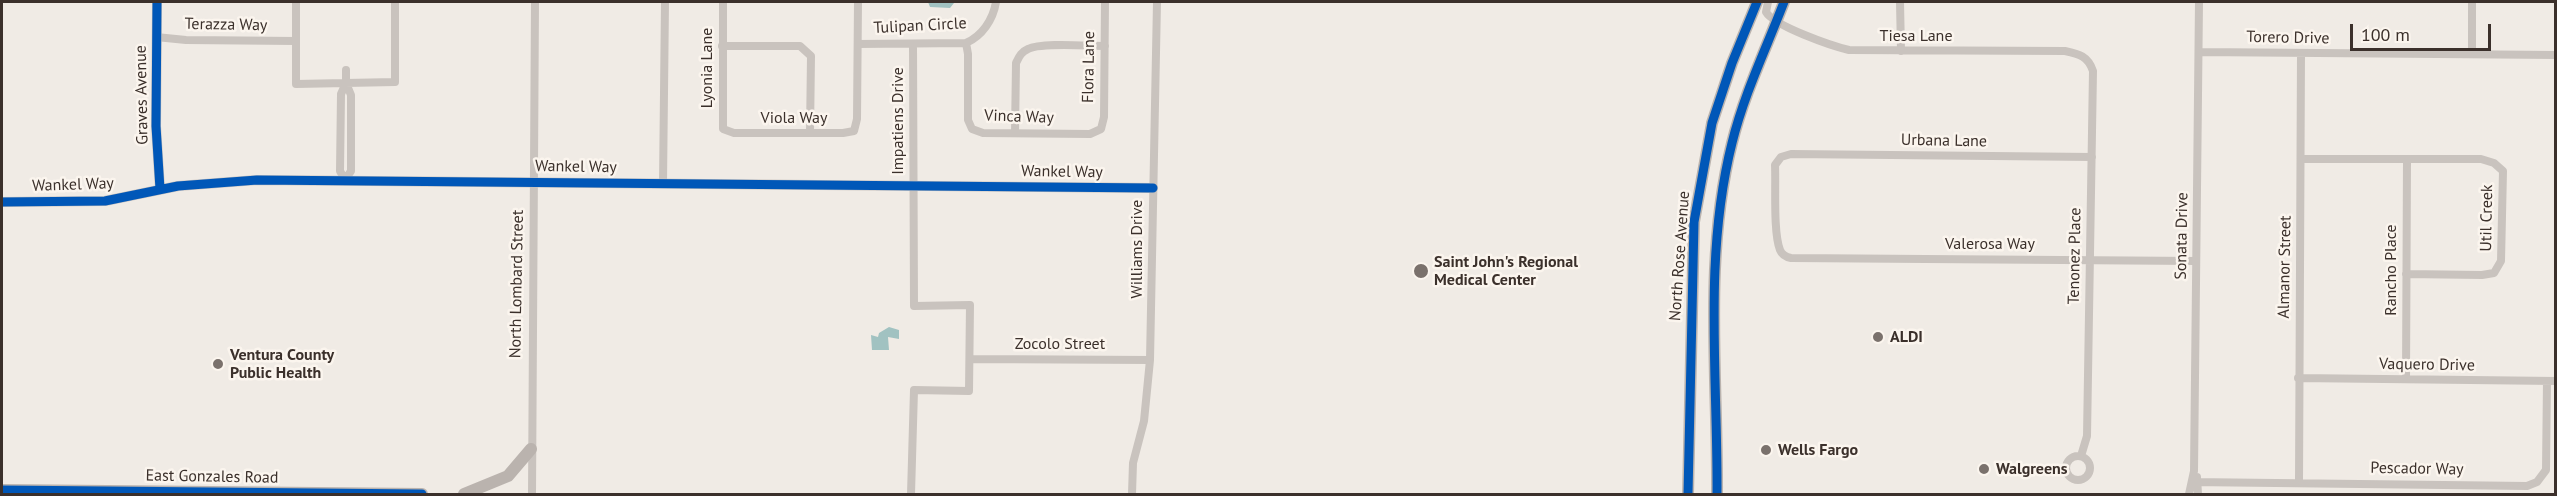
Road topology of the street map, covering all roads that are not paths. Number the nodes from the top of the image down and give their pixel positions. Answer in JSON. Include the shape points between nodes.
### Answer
{"nodes":[{"id":1,"x":156,"y":2,"type":"edge"},
{"id":2,"x":296,"y":2,"type":"edge"},
{"id":3,"x":395,"y":2,"type":"edge"},
{"id":4,"x":536,"y":2,"type":"edge"},
{"id":5,"x":664,"y":2,"type":"edge"},
{"id":6,"x":723,"y":2,"type":"edge"},
{"id":7,"x":858,"y":2,"type":"edge"},
{"id":8,"x":996,"y":2,"type":"edge"},
{"id":9,"x":1105,"y":2,"type":"edge"},
{"id":10,"x":1157,"y":2,"type":"edge"},
{"id":11,"x":1757,"y":2,"type":"edge"},
{"id":12,"x":1768,"y":2,"type":"edge"},
{"id":13,"x":1784,"y":2,"type":"edge"},
{"id":14,"x":1900,"y":2,"type":"edge"},
{"id":15,"x":2199,"y":2,"type":"edge"},
{"id":16,"x":2472,"y":2,"type":"edge"},
{"id":17,"x":1776,"y":22,"type":"junction"},
{"id":18,"x":156,"y":37,"type":"junction"},
{"id":19,"x":296,"y":41,"type":"junction"},
{"id":20,"x":966,"y":43,"type":"junction"},
{"id":21,"x":858,"y":44,"type":"junction"},
{"id":22,"x":913,"y":44,"type":"junction"},
{"id":23,"x":722,"y":46,"type":"junction"},
{"id":24,"x":1105,"y":46,"type":"junction"},
{"id":25,"x":1901,"y":51,"type":"junction"},
{"id":26,"x":2199,"y":52,"type":"junction"},
{"id":27,"x":2301,"y":53,"type":"junction"},
{"id":28,"x":2472,"y":54,"type":"junction"},
{"id":29,"x":2556,"y":55,"type":"edge"},
{"id":30,"x":2085,"y":57,"type":"joint"},
{"id":31,"x":346,"y":70,"type":"dead end"},
{"id":32,"x":346,"y":83,"type":"junction"},
{"id":33,"x":728,"y":131,"type":"joint"},
{"id":34,"x":1098,"y":131,"type":"joint"},
{"id":35,"x":810,"y":133,"type":"junction"},
{"id":36,"x":1015,"y":134,"type":"junction"},
{"id":37,"x":2092,"y":157,"type":"junction"},
{"id":38,"x":2301,"y":159,"type":"junction"},
{"id":39,"x":2407,"y":160,"type":"junction"},
{"id":40,"x":345,"y":180,"type":"junction"},
{"id":41,"x":533,"y":182,"type":"junction"},
{"id":42,"x":663,"y":183,"type":"junction"},
{"id":43,"x":912,"y":185,"type":"junction"},
{"id":44,"x":1153,"y":188,"type":"junction"},
{"id":45,"x":160,"y":189,"type":"junction"},
{"id":46,"x":2,"y":202,"type":"edge"},
{"id":47,"x":1784,"y":256,"type":"joint"},
{"id":48,"x":2090,"y":260,"type":"junction"},
{"id":49,"x":2196,"y":261,"type":"junction"},
{"id":50,"x":2406,"y":274,"type":"junction"},
{"id":51,"x":970,"y":359,"type":"junction"},
{"id":52,"x":1150,"y":360,"type":"junction"},
{"id":53,"x":2298,"y":378,"type":"junction"},
{"id":54,"x":2406,"y":380,"type":"junction"},
{"id":55,"x":2551,"y":381,"type":"edge"},
{"id":56,"x":531,"y":449,"type":"junction"},
{"id":57,"x":2081,"y":456,"type":"dead end"},
{"id":58,"x":2195,"y":482,"type":"junction"},
{"id":59,"x":2299,"y":482,"type":"junction"},
{"id":60,"x":2,"y":490,"type":"edge"},
{"id":61,"x":1688,"y":490,"type":"edge"},
{"id":62,"x":1717,"y":490,"type":"edge"},
{"id":63,"x":422,"y":495,"type":"edge"},
{"id":64,"x":464,"y":495,"type":"edge"},
{"id":65,"x":531,"y":495,"type":"edge"},
{"id":66,"x":911,"y":495,"type":"edge"},
{"id":67,"x":1132,"y":495,"type":"edge"},
{"id":68,"x":2189,"y":495,"type":"edge"},
{"id":69,"x":2198,"y":495,"type":"edge"}],
"edges":[{"from":1,"to":18,"type":"street","name":"Graves Avenue"},
{"from":2,"to":19,"type":"street"},
{"from":3,"to":32,"type":"street","via":[[395,82]]},
{"from":4,"to":41,"type":"street","name":"North Lombard Street"},
{"from":5,"to":42,"type":"street"},
{"from":6,"to":23,"type":"street","name":"Lyonia Lane"},
{"from":7,"to":21,"type":"street"},
{"from":8,"to":20,"type":"street","name":"Tulipan Circle","via":[[988,24]]},
{"from":9,"to":24,"type":"street","name":"Flora Lane"},
{"from":10,"to":44,"type":"street","name":"Williams Drive"},
{"from":11,"to":61,"type":"main road","name":"North Rose Avenue","via":[[1712,123],[1694,222]]},
{"from":12,"to":17,"type":"street","via":[[1766,12]]},
{"from":13,"to":17,"type":"main road"},
{"from":14,"to":25,"type":"street"},
{"from":15,"to":26,"type":"street","name":"Sonata Drive"},
{"from":16,"to":28,"type":"street"},
{"from":17,"to":25,"type":"street","name":"Tiesa Lane","via":[[1850,50]]},
{"from":17,"to":62,"type":"main road","via":[[1732,143],[1720,210],[1714,274]]},
{"from":18,"to":19,"type":"street","name":"Terazza Way"},
{"from":18,"to":45,"type":"street","name":"Graves Avenue"},
{"from":19,"to":32,"type":"street","via":[[296,84]]},
{"from":20,"to":22,"type":"street","name":"Tulipan Circle"},
{"from":20,"to":36,"type":"street","name":"Vinca Way","via":[[968,120],[972,129],[983,134]]},
{"from":21,"to":22,"type":"street","name":"Tulipan Circle"},
{"from":21,"to":35,"type":"street","name":"Viola Way","via":[[854,130]]},
{"from":22,"to":43,"type":"street","name":"Impatiens Drive"},
{"from":23,"to":33,"type":"street","name":"Lyonia Lane","via":[[723,129]]},
{"from":23,"to":35,"type":"street","via":[[800,46],[811,56]]},
{"from":24,"to":34,"type":"street","name":"Flora Lane","via":[[1104,117]]},
{"from":24,"to":36,"type":"street","via":[[1044,46],[1029,48],[1021,54],[1016,63]]},
{"from":25,"to":30,"type":"street","name":"Tiesa Lane","via":[[2065,51]]},
{"from":26,"to":27,"type":"street","name":"Torero Drive"},
{"from":26,"to":49,"type":"street","name":"Sonata Drive"},
{"from":27,"to":28,"type":"street","name":"Torero Drive"},
{"from":27,"to":38,"type":"street","name":"Almanor Street"},
{"from":28,"to":29,"type":"street","name":"Torero Drive"},
{"from":30,"to":37,"type":"street","name":"Tenonez Place","via":[[2093,72]]},
{"from":31,"to":32,"type":"street"},
{"from":32,"to":40,"type":"street","via":[[340,93],[340,171]]},
{"from":33,"to":35,"type":"street","name":"Viola Way"},
{"from":34,"to":36,"type":"street","name":"Vinca Way"},
{"from":37,"to":47,"type":"street","name":"Urbana Lane","via":[[1796,154],[1781,157],[1775,165],[1777,233]]},
{"from":37,"to":48,"type":"street","name":"Tenonez Place"},
{"from":38,"to":39,"type":"street","name":"Util Creek"},
{"from":38,"to":53,"type":"street","name":"Almanor Street"},
{"from":39,"to":50,"type":"street","name":"Rancho Place"},
{"from":39,"to":50,"type":"street","name":"Util Creek","via":[[2481,159],[2503,171],[2501,261],[2494,273]]},
{"from":40,"to":41,"type":"street","name":"Wankel Way"},
{"from":40,"to":45,"type":"street","name":"Wankel Way","via":[[257,180]]},
{"from":41,"to":42,"type":"street","name":"Wankel Way"},
{"from":41,"to":56,"type":"street","name":"North Lombard Street"},
{"from":42,"to":43,"type":"street","name":"Wankel Way"},
{"from":43,"to":44,"type":"street","name":"Wankel Way"},
{"from":43,"to":51,"type":"street","name":"Impatiens Drive","via":[[914,306],[970,305]]},
{"from":44,"to":52,"type":"street","name":"Williams Drive"},
{"from":45,"to":46,"type":"street","name":"Wankel Way","via":[[105,201]]},
{"from":47,"to":48,"type":"street","name":"Valerosa Way"},
{"from":48,"to":49,"type":"street","name":"Valerosa Way"},
{"from":48,"to":57,"type":"street","name":"Tenonez Place","via":[[2087,436]]},
{"from":49,"to":58,"type":"street","name":"Sonata Drive"},
{"from":50,"to":54,"type":"street","name":"Rancho Place"},
{"from":51,"to":52,"type":"street","name":"Zocolo Street"},
{"from":51,"to":66,"type":"street","via":[[969,391],[914,390]]},
{"from":52,"to":67,"type":"street","name":"Williams Drive","via":[[1144,421],[1133,463]]},
{"from":53,"to":54,"type":"street","name":"Vaquero Drive"},
{"from":53,"to":59,"type":"street","name":"Almanor Street"},
{"from":54,"to":55,"type":"street","name":"Vaquero Drive"},
{"from":55,"to":59,"type":"street","name":"Pescador Way","via":[[2546,470],[2537,482],[2527,486]]},
{"from":56,"to":64,"type":"main road","via":[[508,476]]},
{"from":56,"to":65,"type":"street","name":"North Lombard Street"},
{"from":58,"to":59,"type":"street","name":"Pescador Way"},
{"from":58,"to":68,"type":"street","name":"Sonata Drive"},
{"from":58,"to":69,"type":"street","name":"Sonata Drive"},
{"from":60,"to":63,"type":"main road","name":"East Gonzales Road"}]}
